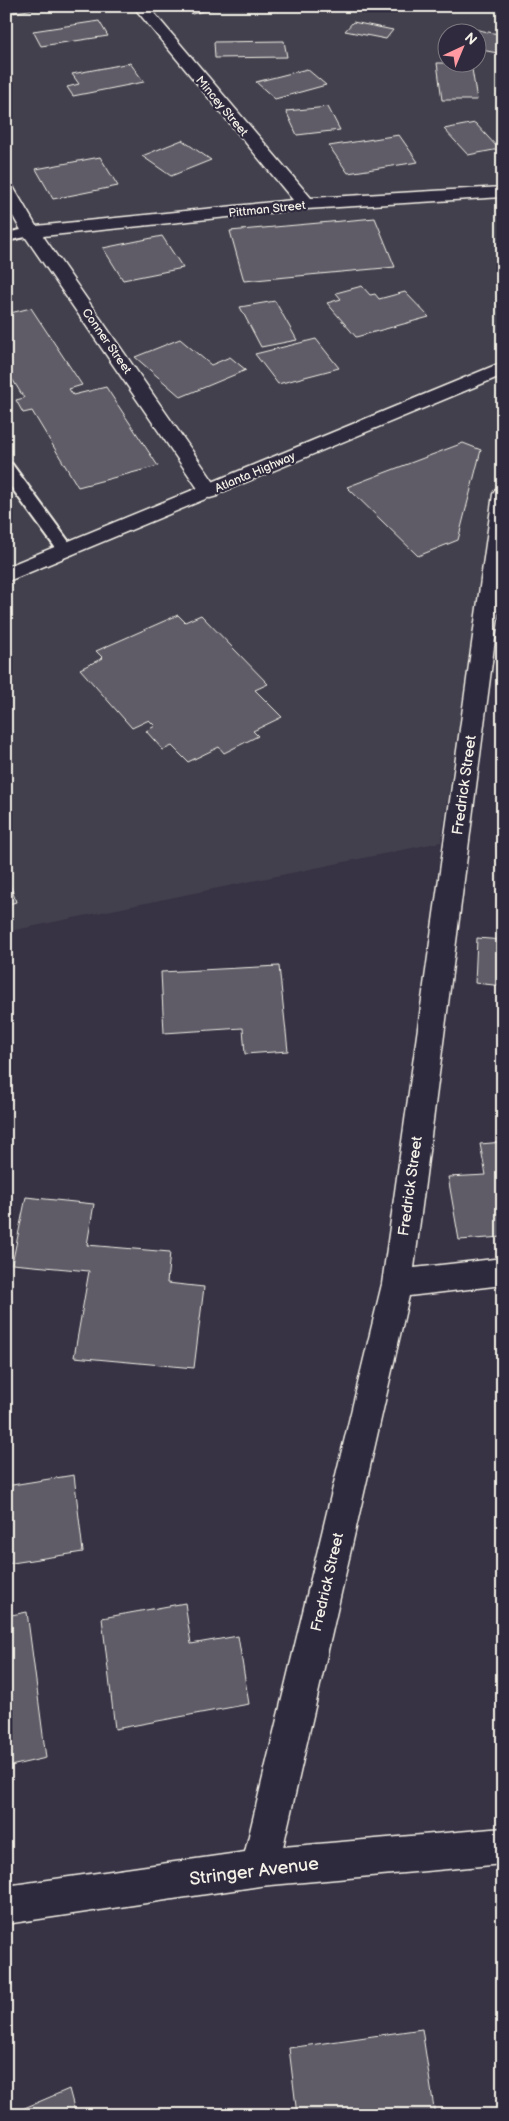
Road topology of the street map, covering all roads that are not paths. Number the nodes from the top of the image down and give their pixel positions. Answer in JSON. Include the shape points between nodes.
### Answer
{"nodes":[{"id":1,"x":140,"y":6,"type":"edge"},
{"id":2,"x":6,"y":189,"type":"edge"},
{"id":3,"x":503,"y":192,"type":"edge"},
{"id":4,"x":306,"y":204,"type":"junction"},
{"id":5,"x":31,"y":232,"type":"junction"},
{"id":6,"x":6,"y":237,"type":"edge"},
{"id":7,"x":503,"y":368,"type":"edge"},
{"id":8,"x":6,"y":468,"type":"edge"},
{"id":9,"x":210,"y":491,"type":"junction"},
{"id":10,"x":503,"y":494,"type":"edge"},
{"id":11,"x":66,"y":550,"type":"junction"},
{"id":12,"x":6,"y":575,"type":"edge"},
{"id":13,"x":503,"y":1271,"type":"edge"},
{"id":14,"x":397,"y":1284,"type":"junction"},
{"id":15,"x":503,"y":1846,"type":"edge"},
{"id":16,"x":260,"y":1868,"type":"junction"},
{"id":17,"x":6,"y":1905,"type":"edge"}],
"edges":[{"from":1,"to":4,"type":"street","name":"Mincey Street"},
{"from":2,"to":5,"type":"street","name":"Conner Street"},
{"from":3,"to":4,"type":"street","name":"Pittman Street"},
{"from":4,"to":5,"type":"street","name":"Pittman Street"},
{"from":5,"to":6,"type":"lane"},
{"from":5,"to":9,"type":"street","name":"Conner Street"},
{"from":7,"to":9,"type":"street","name":"Atlanta Highway"},
{"from":8,"to":11,"type":"lane"},
{"from":9,"to":11,"type":"street","name":"Atlanta Highway"},
{"from":10,"to":14,"type":"street","name":"Fredrick Street"},
{"from":11,"to":12,"type":"street","name":"Atlanta Highway"},
{"from":13,"to":14,"type":"street"},
{"from":14,"to":16,"type":"street","name":"Fredrick Street"},
{"from":15,"to":16,"type":"street","name":"Stringer Avenue"},
{"from":16,"to":17,"type":"street","name":"Stringer Avenue"}]}
